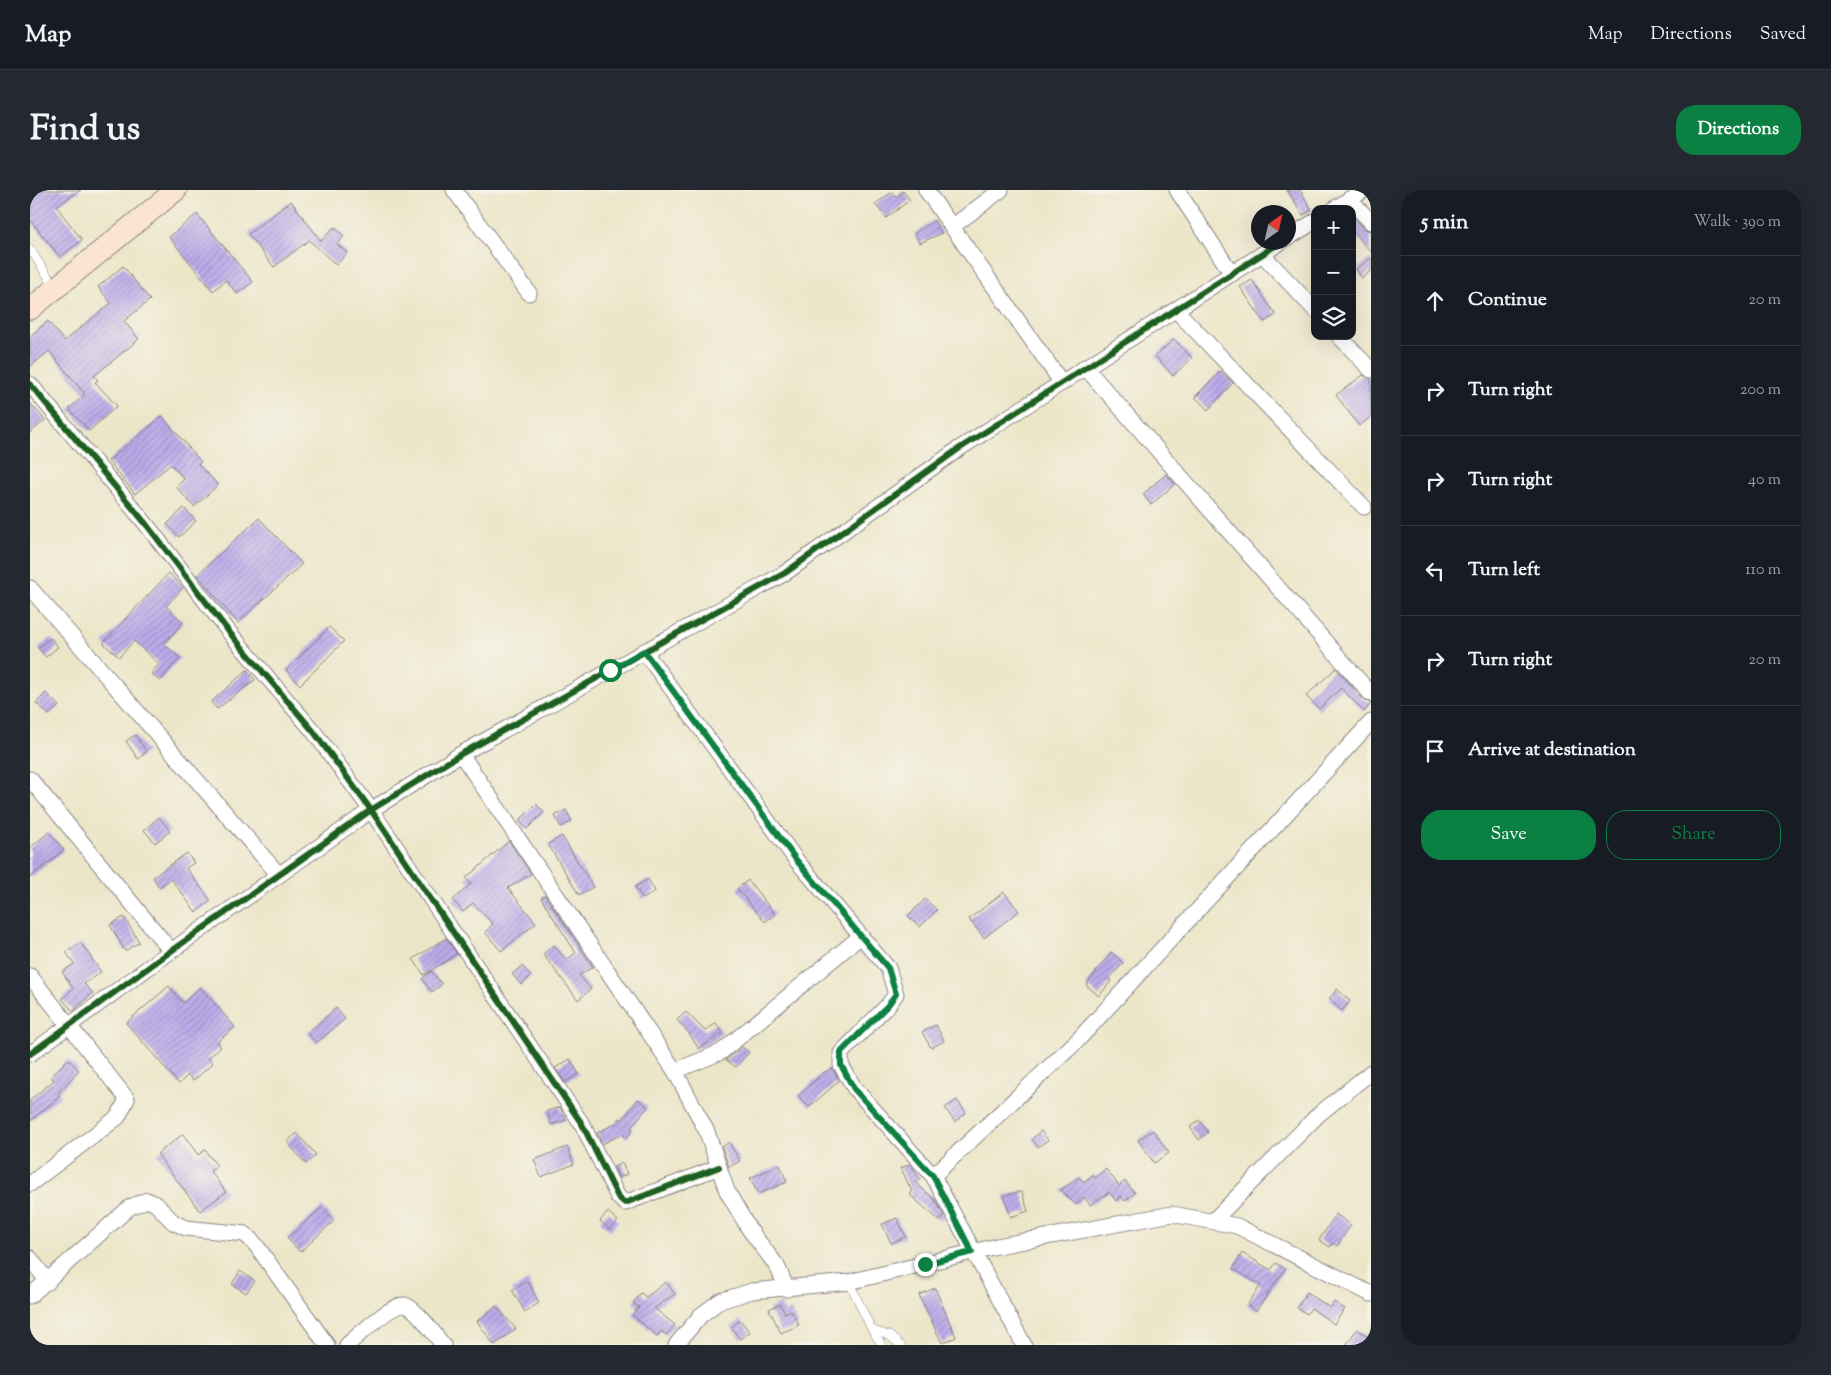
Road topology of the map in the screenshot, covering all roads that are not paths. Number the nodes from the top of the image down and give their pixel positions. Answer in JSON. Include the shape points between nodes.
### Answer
{"nodes":[{"id":1,"x":176,"y":190,"type":"edge"},
{"id":2,"x":454,"y":190,"type":"edge"},
{"id":3,"x":926,"y":190,"type":"edge"},
{"id":4,"x":1001,"y":190,"type":"edge"},
{"id":5,"x":1177,"y":190,"type":"edge"},
{"id":6,"x":1364,"y":190,"type":"edge"},
{"id":7,"x":1349,"y":199,"type":"junction"},
{"id":8,"x":1340,"y":205,"type":"edge"},
{"id":9,"x":1371,"y":222,"type":"edge"},
{"id":10,"x":1311,"y":224,"type":"edge"},
{"id":11,"x":952,"y":227,"type":"junction"},
{"id":12,"x":1296,"y":233,"type":"edge"},
{"id":13,"x":30,"y":249,"type":"edge"},
{"id":14,"x":1268,"y":250,"type":"edge"},
{"id":15,"x":1262,"y":254,"type":"junction"},
{"id":16,"x":1232,"y":274,"type":"junction"},
{"id":17,"x":56,"y":288,"type":"junction"},
{"id":18,"x":530,"y":292,"type":"dead end"},
{"id":19,"x":1311,"y":306,"type":"edge"},
{"id":20,"x":30,"y":309,"type":"edge"},
{"id":21,"x":1176,"y":310,"type":"junction"},
{"id":22,"x":1343,"y":340,"type":"edge"},
{"id":23,"x":1085,"y":367,"type":"junction"},
{"id":24,"x":1371,"y":370,"type":"edge"},
{"id":25,"x":1062,"y":383,"type":"junction"},
{"id":26,"x":30,"y":384,"type":"edge"},
{"id":27,"x":1364,"y":507,"type":"dead end"},
{"id":28,"x":30,"y":588,"type":"edge"},
{"id":29,"x":644,"y":651,"type":"junction"},
{"id":30,"x":1371,"y":694,"type":"edge"},
{"id":31,"x":1371,"y":722,"type":"edge"},
{"id":32,"x":461,"y":754,"type":"junction"},
{"id":33,"x":30,"y":779,"type":"edge"},
{"id":34,"x":371,"y":810,"type":"junction"},
{"id":35,"x":279,"y":875,"type":"junction"},
{"id":36,"x":861,"y":936,"type":"junction"},
{"id":37,"x":171,"y":951,"type":"junction"},
{"id":38,"x":30,"y":976,"type":"edge"},
{"id":39,"x":71,"y":1025,"type":"junction"},
{"id":40,"x":30,"y":1054,"type":"edge"},
{"id":41,"x":675,"y":1071,"type":"junction"},
{"id":42,"x":1371,"y":1072,"type":"edge"},
{"id":43,"x":719,"y":1168,"type":"junction"},
{"id":44,"x":933,"y":1176,"type":"junction"},
{"id":45,"x":30,"y":1184,"type":"edge"},
{"id":46,"x":1213,"y":1221,"type":"junction"},
{"id":47,"x":972,"y":1252,"type":"junction"},
{"id":48,"x":30,"y":1258,"type":"edge"},
{"id":49,"x":48,"y":1282,"type":"junction"},
{"id":50,"x":849,"y":1282,"type":"junction"},
{"id":51,"x":787,"y":1289,"type":"junction"},
{"id":52,"x":1371,"y":1294,"type":"edge"},
{"id":53,"x":30,"y":1296,"type":"edge"},
{"id":54,"x":872,"y":1330,"type":"junction"},
{"id":55,"x":327,"y":1345,"type":"edge"},
{"id":56,"x":347,"y":1345,"type":"edge"},
{"id":57,"x":443,"y":1345,"type":"edge"},
{"id":58,"x":676,"y":1345,"type":"edge"},
{"id":59,"x":882,"y":1345,"type":"edge"},
{"id":60,"x":900,"y":1345,"type":"edge"},
{"id":61,"x":1024,"y":1345,"type":"edge"}],
"edges":[{"from":1,"to":17,"type":"street"},
{"from":2,"to":18,"type":"street"},
{"from":3,"to":11,"type":"street"},
{"from":4,"to":11,"type":"street"},
{"from":5,"to":16,"type":"street"},
{"from":6,"to":7,"type":"street"},
{"from":7,"to":8,"type":"street"},
{"from":7,"to":9,"type":"street"},
{"from":10,"to":12,"type":"street"},
{"from":11,"to":25,"type":"street"},
{"from":13,"to":17,"type":"lane"},
{"from":14,"to":15,"type":"street"},
{"from":15,"to":16,"type":"street"},
{"from":15,"to":19,"type":"street"},
{"from":16,"to":21,"type":"street"},
{"from":17,"to":20,"type":"street"},
{"from":21,"to":23,"type":"street"},
{"from":21,"to":27,"type":"street"},
{"from":22,"to":24,"type":"street"},
{"from":23,"to":25,"type":"street"},
{"from":23,"to":30,"type":"street"},
{"from":25,"to":29,"type":"street","via":[[957,450],[785,573]]},
{"from":26,"to":34,"type":"street","via":[[146,524],[229,632],[314,732]]},
{"from":28,"to":35,"type":"street"},
{"from":29,"to":32,"type":"street"},
{"from":29,"to":36,"type":"street","via":[[797,861]]},
{"from":31,"to":44,"type":"street","via":[[1077,1041]]},
{"from":32,"to":34,"type":"street"},
{"from":32,"to":41,"type":"street"},
{"from":33,"to":37,"type":"street"},
{"from":34,"to":35,"type":"street"},
{"from":34,"to":43,"type":"street","via":[[582,1124],[618,1197],[625,1203]]},
{"from":35,"to":37,"type":"street"},
{"from":36,"to":41,"type":"street","via":[[721,1052]]},
{"from":36,"to":44,"type":"street","via":[[888,968],[896,994],[841,1052],[841,1065],[854,1089]]},
{"from":37,"to":39,"type":"street"},
{"from":38,"to":39,"type":"street"},
{"from":39,"to":40,"type":"street"},
{"from":39,"to":45,"type":"street","via":[[127,1099],[118,1117]]},
{"from":41,"to":43,"type":"street","via":[[707,1132]]},
{"from":42,"to":46,"type":"street","via":[[1318,1115]]},
{"from":43,"to":51,"type":"street","via":[[737,1210],[777,1266]]},
{"from":44,"to":47,"type":"street"},
{"from":46,"to":47,"type":"street","via":[[1172,1214]]},
{"from":46,"to":52,"type":"street","via":[[1237,1226]]},
{"from":47,"to":50,"type":"street"},
{"from":47,"to":61,"type":"street"},
{"from":48,"to":49,"type":"street"},
{"from":49,"to":53,"type":"street"},
{"from":49,"to":55,"type":"street","via":[[130,1207],[147,1200],[156,1204],[173,1222],[186,1228],[244,1234],[256,1244]]},
{"from":50,"to":51,"type":"street"},
{"from":50,"to":54,"type":"lane"},
{"from":51,"to":58,"type":"street","via":[[752,1291],[720,1301],[701,1315]]},
{"from":54,"to":59,"type":"lane"},
{"from":54,"to":60,"type":"lane","via":[[890,1336]]},
{"from":56,"to":57,"type":"street","via":[[395,1306],[406,1305]]}]}
